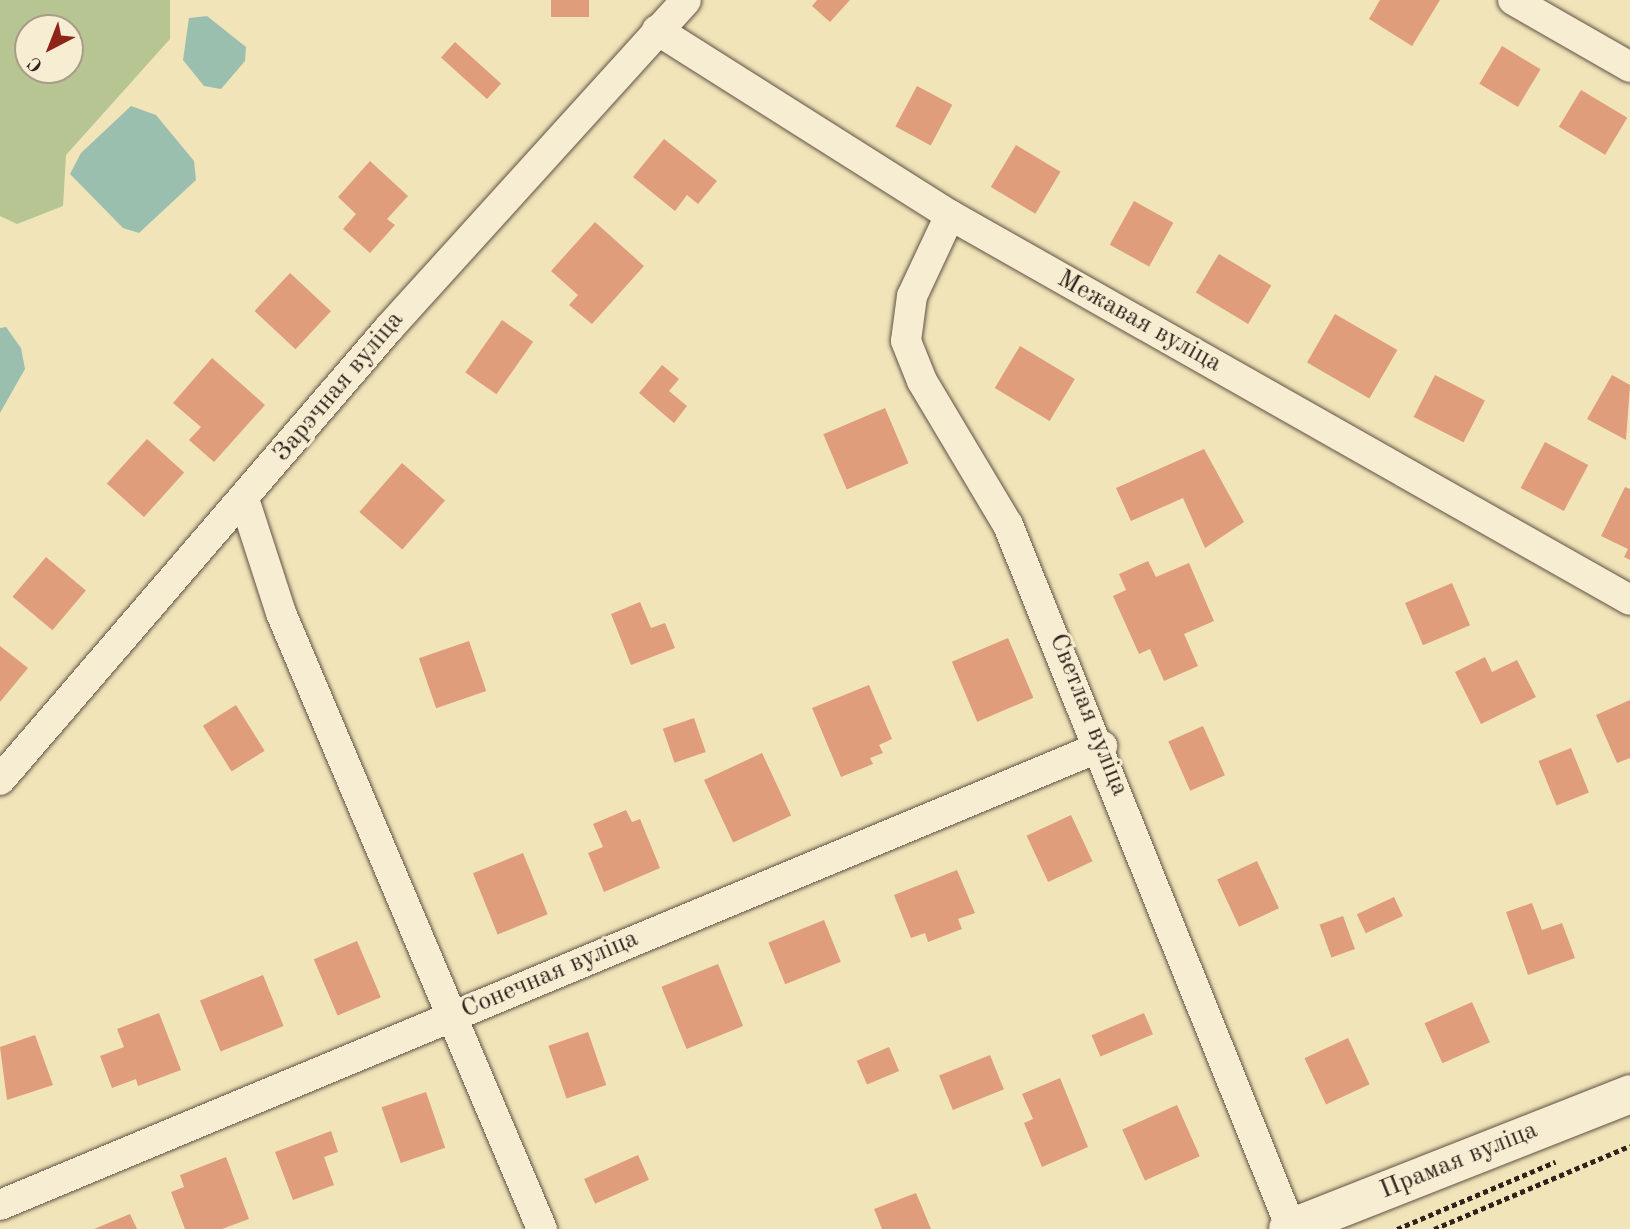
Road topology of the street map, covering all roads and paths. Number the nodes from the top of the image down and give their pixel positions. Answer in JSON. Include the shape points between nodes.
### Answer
{"nodes":[{"id":1,"x":686,"y":0,"type":"edge"},
{"id":2,"x":1513,"y":0,"type":"edge"},
{"id":3,"x":657,"y":30,"type":"junction"},
{"id":4,"x":1630,"y":67,"type":"edge"},
{"id":5,"x":950,"y":215,"type":"junction"},
{"id":6,"x":244,"y":499,"type":"junction"},
{"id":7,"x":1630,"y":600,"type":"edge"},
{"id":8,"x":1101,"y":746,"type":"junction"},
{"id":9,"x":0,"y":780,"type":"edge"},
{"id":10,"x":454,"y":1016,"type":"junction"},
{"id":11,"x":1630,"y":1094,"type":"edge"},
{"id":12,"x":1630,"y":1146,"type":"edge"},
{"id":13,"x":1569,"y":1156,"type":"dead end"},
{"id":14,"x":0,"y":1205,"type":"edge"},
{"id":15,"x":542,"y":1229,"type":"edge"},
{"id":16,"x":1290,"y":1229,"type":"edge"},
{"id":17,"x":1397,"y":1229,"type":"edge"},
{"id":18,"x":1433,"y":1229,"type":"edge"}],
"edges":[{"from":1,"to":3,"type":"street","name":"Зарэчная вуліца"},
{"from":2,"to":4,"type":"street"},
{"from":3,"to":5,"type":"street","name":"Межавая вуліца"},
{"from":3,"to":6,"type":"street","name":"Зарэчная вуліца"},
{"from":5,"to":7,"type":"street","name":"Межавая вуліца"},
{"from":5,"to":8,"type":"street","name":"Светлая вуліца","via":[[912,296],[906,341],[922,381],[1008,525]]},
{"from":6,"to":9,"type":"street","name":"Зарэчная вуліца"},
{"from":6,"to":10,"type":"street","via":[[281,613]]},
{"from":8,"to":10,"type":"street","name":"Сонечная вуліца"},
{"from":8,"to":16,"type":"street","name":"Светлая вуліца"},
{"from":10,"to":14,"type":"street","name":"Сонечная вуліца"},
{"from":10,"to":15,"type":"street"},
{"from":11,"to":16,"type":"street","name":"Прамая вуліца"},
{"from":12,"to":18,"type":"path"},
{"from":13,"to":17,"type":"path"}]}
